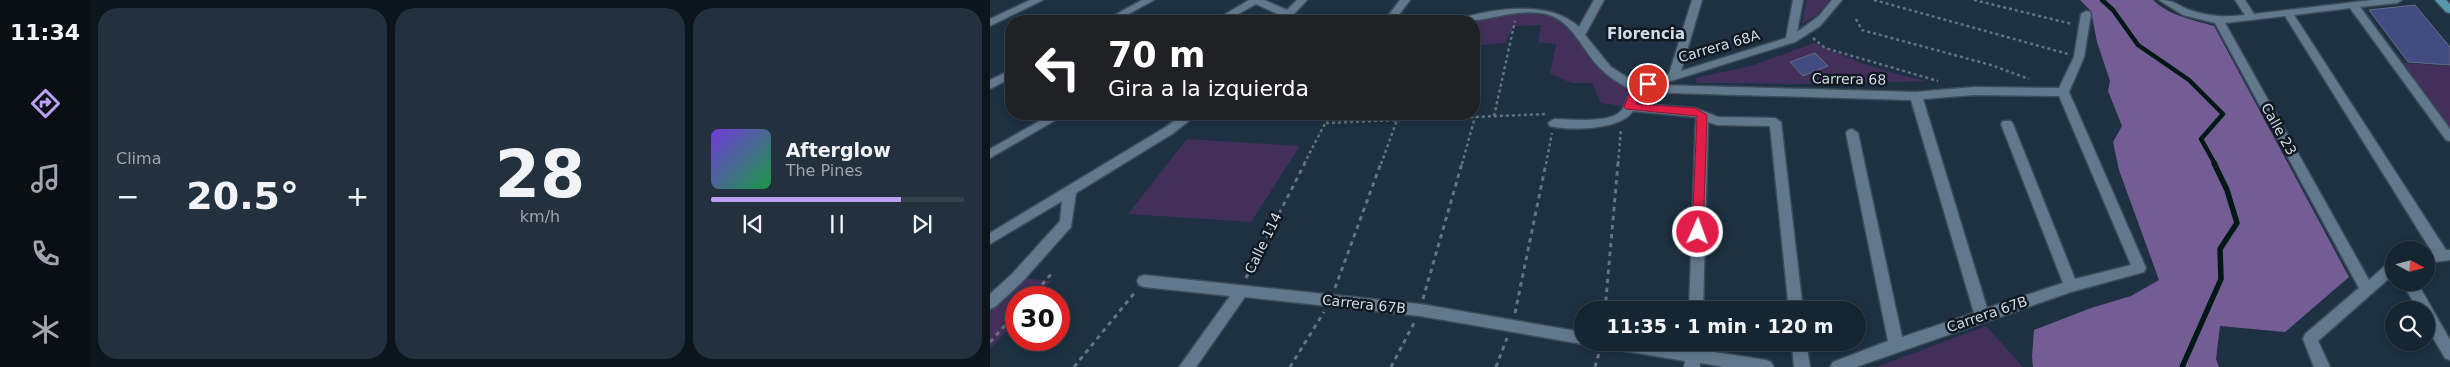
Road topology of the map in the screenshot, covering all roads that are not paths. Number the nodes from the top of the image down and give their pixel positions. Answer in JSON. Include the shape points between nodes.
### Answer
{"nodes":[{"id":1,"x":1038,"y":0,"type":"edge"},
{"id":2,"x":1149,"y":0,"type":"edge"},
{"id":3,"x":1256,"y":0,"type":"edge"},
{"id":4,"x":1302,"y":0,"type":"edge"},
{"id":5,"x":1405,"y":0,"type":"edge"},
{"id":6,"x":1503,"y":0,"type":"edge"},
{"id":7,"x":1599,"y":0,"type":"edge"},
{"id":8,"x":1697,"y":0,"type":"edge"},
{"id":9,"x":1798,"y":0,"type":"edge"},
{"id":10,"x":1837,"y":0,"type":"edge"},
{"id":11,"x":2164,"y":0,"type":"edge"},
{"id":12,"x":2240,"y":0,"type":"edge"},
{"id":13,"x":2310,"y":0,"type":"edge"},
{"id":14,"x":2397,"y":0,"type":"edge"},
{"id":15,"x":2440,"y":0,"type":"edge"},
{"id":16,"x":2352,"y":5,"type":"junction"},
{"id":17,"x":2317,"y":9,"type":"junction"},
{"id":18,"x":2450,"y":10,"type":"edge"},
{"id":19,"x":1497,"y":11,"type":"junction"},
{"id":20,"x":2288,"y":13,"type":"junction"},
{"id":21,"x":2086,"y":14,"type":"dead end"},
{"id":22,"x":1007,"y":15,"type":"edge"},
{"id":23,"x":1120,"y":15,"type":"edge"},
{"id":24,"x":1230,"y":15,"type":"edge"},
{"id":25,"x":1279,"y":15,"type":"edge"},
{"id":26,"x":1287,"y":15,"type":"edge"},
{"id":27,"x":1394,"y":15,"type":"edge"},
{"id":28,"x":1005,"y":16,"type":"edge"},
{"id":29,"x":1480,"y":16,"type":"edge"},
{"id":30,"x":2251,"y":18,"type":"junction"},
{"id":31,"x":2219,"y":21,"type":"junction"},
{"id":32,"x":990,"y":23,"type":"edge"},
{"id":33,"x":1580,"y":35,"type":"junction"},
{"id":34,"x":1791,"y":40,"type":"junction"},
{"id":35,"x":1674,"y":75,"type":"junction"},
{"id":36,"x":1005,"y":76,"type":"edge"},
{"id":37,"x":990,"y":84,"type":"edge"},
{"id":38,"x":1636,"y":88,"type":"junction"},
{"id":39,"x":2062,"y":92,"type":"junction"},
{"id":40,"x":1916,"y":96,"type":"junction"},
{"id":41,"x":1626,"y":112,"type":"junction"},
{"id":42,"x":1702,"y":115,"type":"junction"},
{"id":43,"x":1555,"y":118,"type":"road end"},
{"id":44,"x":1050,"y":120,"type":"edge"},
{"id":45,"x":1184,"y":120,"type":"edge"},
{"id":46,"x":2007,"y":124,"type":"dead end"},
{"id":47,"x":1852,"y":133,"type":"dead end"},
{"id":48,"x":2450,"y":137,"type":"edge"},
{"id":49,"x":990,"y":154,"type":"edge"},
{"id":50,"x":1070,"y":190,"type":"junction"},
{"id":51,"x":990,"y":239,"type":"edge"},
{"id":52,"x":2446,"y":255,"type":"edge"},
{"id":53,"x":2385,"y":274,"type":"edge"},
{"id":54,"x":1144,"y":281,"type":"road end"},
{"id":55,"x":2072,"y":286,"type":"junction"},
{"id":56,"x":1242,"y":290,"type":"junction"},
{"id":57,"x":2367,"y":290,"type":"junction"},
{"id":58,"x":1696,"y":301,"type":"edge"},
{"id":59,"x":1795,"y":301,"type":"edge"},
{"id":60,"x":990,"y":304,"type":"edge"},
{"id":61,"x":1982,"y":316,"type":"junction"},
{"id":62,"x":2435,"y":327,"type":"edge"},
{"id":63,"x":1574,"y":336,"type":"edge"},
{"id":64,"x":1896,"y":345,"type":"junction"},
{"id":65,"x":1667,"y":351,"type":"edge"},
{"id":66,"x":1801,"y":351,"type":"edge"},
{"id":67,"x":2450,"y":353,"type":"edge"},
{"id":68,"x":1694,"y":355,"type":"edge"},
{"id":69,"x":1187,"y":367,"type":"edge"},
{"id":70,"x":1766,"y":367,"type":"edge"},
{"id":71,"x":1802,"y":367,"type":"edge"},
{"id":72,"x":1838,"y":367,"type":"edge"},
{"id":73,"x":2322,"y":367,"type":"edge"}],
"edges":[{"from":1,"to":22,"type":"street"},
{"from":2,"to":23,"type":"street"},
{"from":3,"to":24,"type":"street"},
{"from":3,"to":25,"type":"street"},
{"from":4,"to":26,"type":"street"},
{"from":5,"to":27,"type":"street"},
{"from":6,"to":19,"type":"street"},
{"from":7,"to":33,"type":"street"},
{"from":8,"to":35,"type":"street"},
{"from":9,"to":34,"type":"street"},
{"from":10,"to":34,"type":"street","name":"Carrera 68A","via":[[1807,32]]},
{"from":11,"to":31,"type":"street","via":[[2187,13]]},
{"from":12,"to":30,"type":"street"},
{"from":13,"to":17,"type":"street"},
{"from":14,"to":16,"type":"street"},
{"from":15,"to":18,"type":"main road"},
{"from":16,"to":17,"type":"street"},
{"from":16,"to":48,"type":"street"},
{"from":17,"to":20,"type":"street"},
{"from":19,"to":29,"type":"street"},
{"from":19,"to":33,"type":"street","via":[[1537,8],[1555,13],[1566,18]]},
{"from":20,"to":30,"type":"street"},
{"from":20,"to":52,"type":"street"},
{"from":21,"to":39,"type":"street","via":[[2079,57]]},
{"from":28,"to":32,"type":"street"},
{"from":30,"to":31,"type":"street"},
{"from":31,"to":57,"type":"street","name":"Calle 23"},
{"from":33,"to":38,"type":"street","via":[[1607,70]]},
{"from":34,"to":35,"type":"street","name":"Carrera 68A"},
{"from":35,"to":38,"type":"street","name":"Carrera 68A"},
{"from":36,"to":37,"type":"street"},
{"from":38,"to":40,"type":"street","name":"Carrera 68"},
{"from":38,"to":41,"type":"street"},
{"from":39,"to":40,"type":"street","name":"Carrera 68","via":[[1974,91]]},
{"from":39,"to":55,"type":"street","name":"Carrera 67B","via":[[2138,268]]},
{"from":40,"to":61,"type":"street"},
{"from":41,"to":42,"type":"street","via":[[1695,112]]},
{"from":41,"to":43,"type":"street","via":[[1608,122]]},
{"from":42,"to":58,"type":"street"},
{"from":42,"to":59,"type":"street","via":[[1717,121],[1775,122]]},
{"from":44,"to":49,"type":"street"},
{"from":45,"to":50,"type":"street"},
{"from":46,"to":55,"type":"street"},
{"from":47,"to":64,"type":"street"},
{"from":50,"to":51,"type":"street"},
{"from":50,"to":60,"type":"street","via":[[1066,223]]},
{"from":53,"to":57,"type":"street"},
{"from":54,"to":56,"type":"street","name":"Carrera 67B"},
{"from":55,"to":61,"type":"street","name":"Carrera 67B"},
{"from":56,"to":63,"type":"street","name":"Carrera 67B","via":[[1420,310]]},
{"from":56,"to":69,"type":"street","name":"Calle 114"},
{"from":57,"to":73,"type":"street","via":[[2310,339]]},
{"from":61,"to":64,"type":"street","name":"Carrera 67B"},
{"from":62,"to":67,"type":"street"},
{"from":64,"to":72,"type":"street","name":"Carrera 67B"},
{"from":65,"to":68,"type":"street"},
{"from":66,"to":71,"type":"street"},
{"from":68,"to":70,"type":"street"}]}
